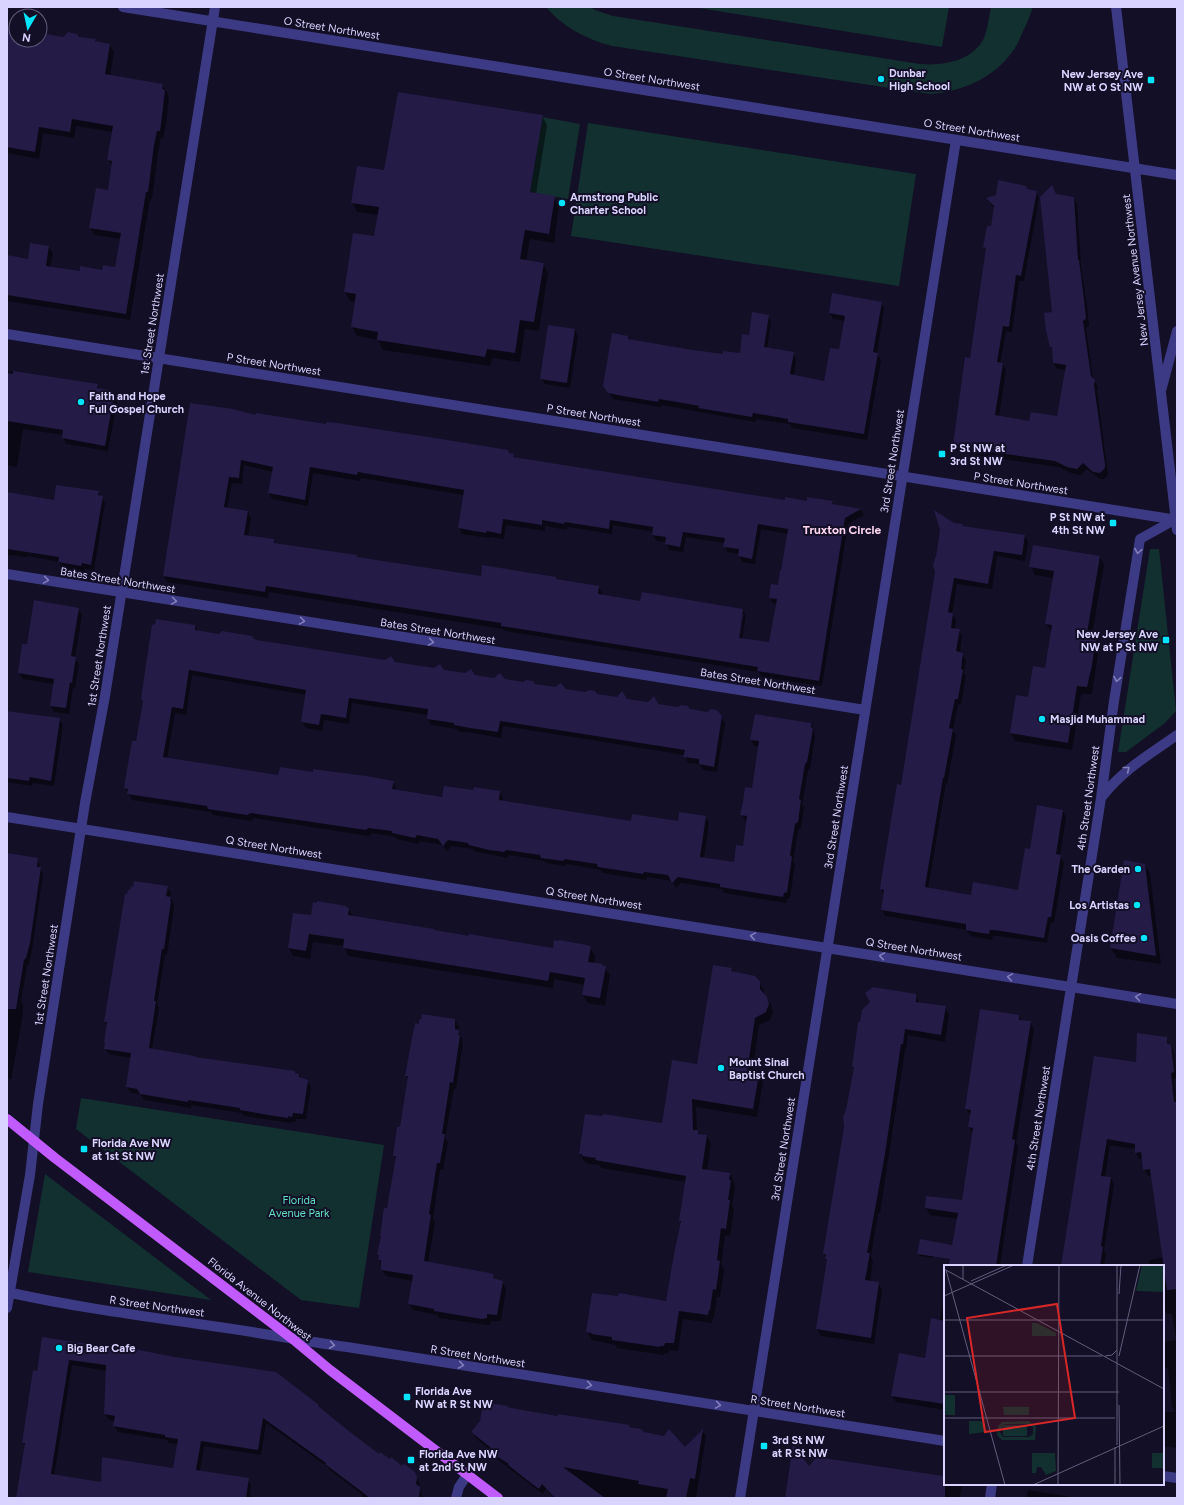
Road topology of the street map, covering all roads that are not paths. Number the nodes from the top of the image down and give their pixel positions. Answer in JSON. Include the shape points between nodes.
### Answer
{"nodes":[{"id":1,"x":123,"y":7,"type":"edge"},
{"id":2,"x":215,"y":7,"type":"edge"},
{"id":3,"x":1116,"y":7,"type":"edge"},
{"id":4,"x":212,"y":21,"type":"junction"},
{"id":5,"x":956,"y":140,"type":"junction"},
{"id":6,"x":1134,"y":168,"type":"junction"},
{"id":7,"x":1177,"y":175,"type":"edge"},
{"id":8,"x":1177,"y":331,"type":"edge"},
{"id":9,"x":7,"y":334,"type":"edge"},
{"id":10,"x":159,"y":358,"type":"junction"},
{"id":11,"x":1161,"y":391,"type":"junction"},
{"id":12,"x":902,"y":476,"type":"junction"},
{"id":13,"x":1177,"y":523,"type":"edge"},
{"id":14,"x":7,"y":574,"type":"edge"},
{"id":15,"x":122,"y":592,"type":"junction"},
{"id":16,"x":865,"y":710,"type":"junction"},
{"id":17,"x":1177,"y":735,"type":"edge"},
{"id":18,"x":1101,"y":798,"type":"junction"},
{"id":19,"x":7,"y":817,"type":"edge"},
{"id":20,"x":82,"y":828,"type":"junction"},
{"id":21,"x":828,"y":948,"type":"junction"},
{"id":22,"x":1071,"y":986,"type":"junction"},
{"id":23,"x":1177,"y":1004,"type":"edge"},
{"id":24,"x":7,"y":1119,"type":"edge"},
{"id":25,"x":34,"y":1141,"type":"junction"},
{"id":26,"x":1027,"y":1265,"type":"edge"},
{"id":27,"x":8,"y":1293,"type":"edge"},
{"id":28,"x":7,"y":1308,"type":"edge"},
{"id":29,"x":294,"y":1340,"type":"junction"},
{"id":30,"x":754,"y":1411,"type":"junction"},
{"id":31,"x":944,"y":1441,"type":"edge"},
{"id":32,"x":467,"y":1475,"type":"junction"},
{"id":33,"x":1164,"y":1476,"type":"edge"},
{"id":34,"x":1177,"y":1478,"type":"edge"},
{"id":35,"x":992,"y":1485,"type":"edge"},
{"id":36,"x":456,"y":1498,"type":"edge"},
{"id":37,"x":498,"y":1498,"type":"edge"},
{"id":38,"x":740,"y":1498,"type":"edge"},
{"id":39,"x":990,"y":1498,"type":"edge"}],
"edges":[{"from":1,"to":4,"type":"street","name":"O Street Northwest"},
{"from":2,"to":4,"type":"street","name":"1st Street Northwest"},
{"from":3,"to":6,"type":"street","name":"New Jersey Avenue Northwest"},
{"from":4,"to":5,"type":"street","name":"O Street Northwest"},
{"from":4,"to":10,"type":"street","name":"1st Street Northwest"},
{"from":5,"to":6,"type":"street","name":"O Street Northwest"},
{"from":5,"to":12,"type":"street","name":"3rd Street Northwest"},
{"from":6,"to":7,"type":"street","name":"O Street Northwest"},
{"from":6,"to":11,"type":"street","name":"New Jersey Avenue Northwest"},
{"from":8,"to":11,"type":"street"},
{"from":9,"to":10,"type":"street","name":"P Street Northwest"},
{"from":10,"to":12,"type":"street","name":"P Street Northwest"},
{"from":10,"to":15,"type":"street","name":"1st Street Northwest"},
{"from":11,"to":13,"type":"street","name":"New Jersey Avenue Northwest"},
{"from":12,"to":13,"type":"street","name":"P Street Northwest"},
{"from":12,"to":16,"type":"street","name":"3rd Street Northwest"},
{"from":13,"to":18,"type":"street","name":"4th Street Northwest","one_way":true,"via":[[1140,540]]},
{"from":14,"to":15,"type":"street","name":"Bates Street Northwest","one_way":true},
{"from":15,"to":16,"type":"street","name":"Bates Street Northwest","one_way":true},
{"from":15,"to":20,"type":"street","name":"1st Street Northwest"},
{"from":16,"to":21,"type":"street","name":"3rd Street Northwest"},
{"from":18,"to":17,"type":"street","one_way":true,"via":[[1129,768]]},
{"from":18,"to":22,"type":"street","name":"4th Street Northwest"},
{"from":19,"to":20,"type":"street","name":"Q Street Northwest"},
{"from":21,"to":20,"type":"street","name":"Q Street Northwest","one_way":true},
{"from":20,"to":25,"type":"street","name":"1st Street Northwest"},
{"from":22,"to":21,"type":"street","name":"Q Street Northwest","one_way":true},
{"from":21,"to":30,"type":"street","name":"3rd Street Northwest"},
{"from":23,"to":22,"type":"street","name":"Q Street Northwest","one_way":true},
{"from":22,"to":26,"type":"street","name":"4th Street Northwest"},
{"from":24,"to":25,"type":"main road","name":"Florida Avenue Northwest"},
{"from":25,"to":27,"type":"street","name":"1st Street Northwest"},
{"from":25,"to":29,"type":"main road","name":"Florida Avenue Northwest"},
{"from":27,"to":28,"type":"street","name":"1st Street Northwest"},
{"from":27,"to":29,"type":"street","name":"R Street Northwest"},
{"from":29,"to":30,"type":"street","name":"R Street Northwest","one_way":true},
{"from":29,"to":32,"type":"main road","name":"Florida Avenue Northwest"},
{"from":30,"to":31,"type":"street","name":"R Street Northwest"},
{"from":30,"to":38,"type":"street","name":"3rd Street Northwest"},
{"from":32,"to":36,"type":"street","via":[[459,1487]]},
{"from":32,"to":37,"type":"main road","name":"Florida Avenue Northwest"},
{"from":33,"to":34,"type":"street"},
{"from":35,"to":39,"type":"street"}]}
